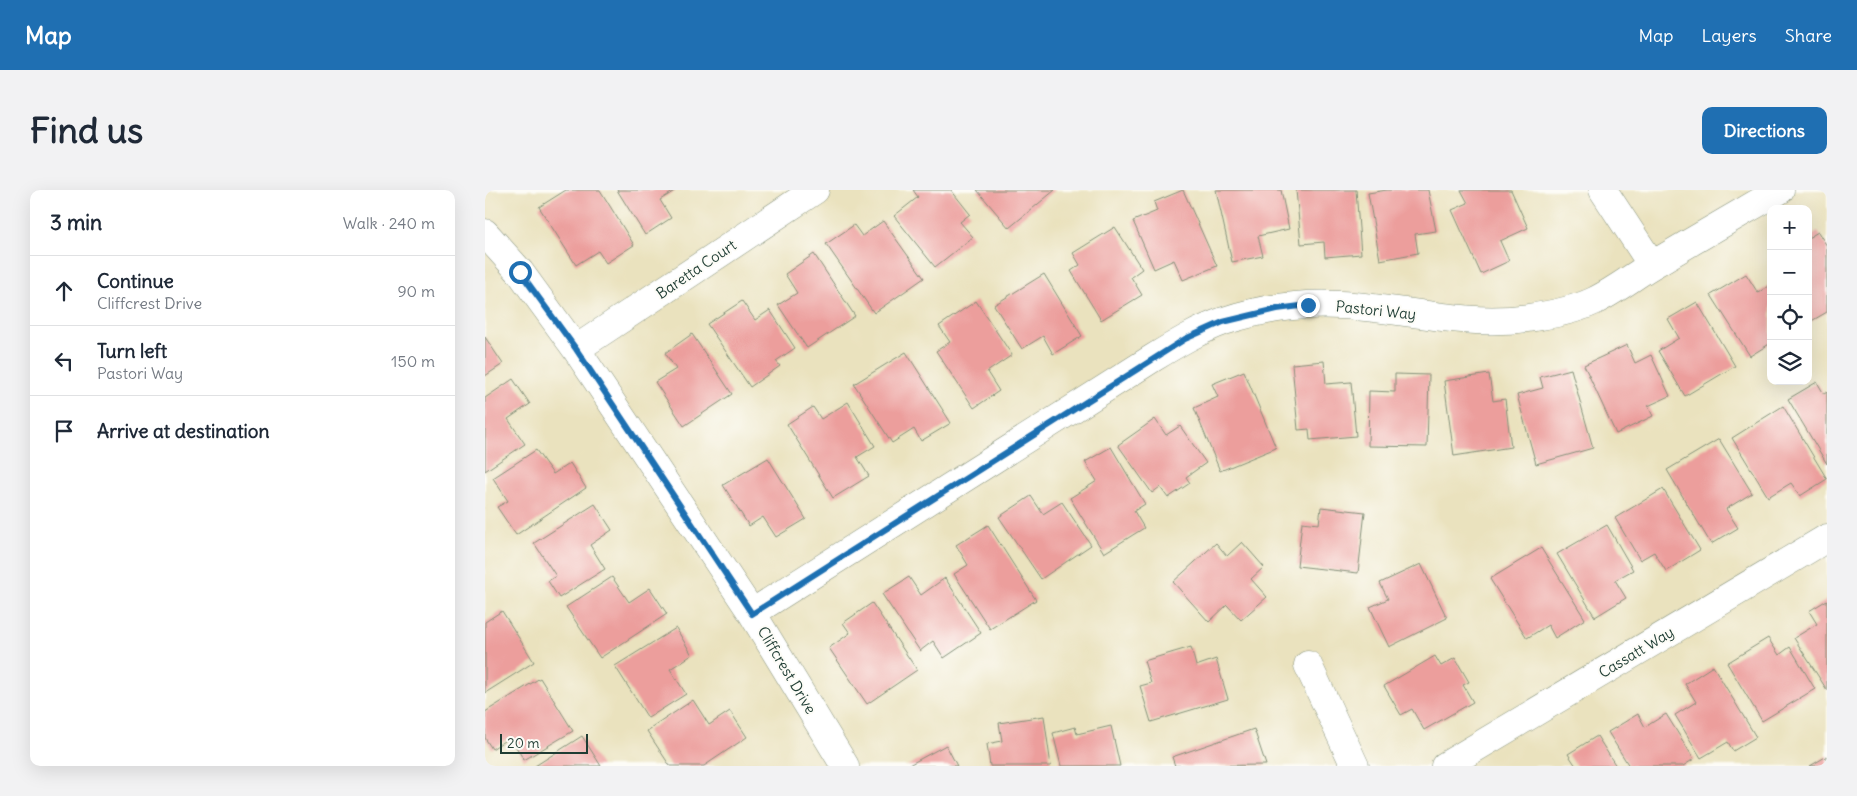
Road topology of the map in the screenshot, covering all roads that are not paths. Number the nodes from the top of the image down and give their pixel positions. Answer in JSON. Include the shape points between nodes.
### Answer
{"nodes":[{"id":1,"x":815,"y":190,"type":"edge"},
{"id":2,"x":1603,"y":190,"type":"edge"},
{"id":3,"x":1780,"y":190,"type":"edge"},
{"id":4,"x":485,"y":233,"type":"edge"},
{"id":5,"x":1651,"y":265,"type":"junction"},
{"id":6,"x":576,"y":349,"type":"junction"},
{"id":7,"x":1827,"y":538,"type":"edge"},
{"id":8,"x":752,"y":614,"type":"junction"},
{"id":9,"x":1308,"y":666,"type":"dead end"},
{"id":10,"x":845,"y":766,"type":"edge"},
{"id":11,"x":1355,"y":766,"type":"edge"},
{"id":12,"x":1445,"y":766,"type":"edge"}],
"edges":[{"from":1,"to":6,"type":"street","name":"Baretta Court"},
{"from":2,"to":5,"type":"street"},
{"from":3,"to":5,"type":"street","name":"Pastori Way"},
{"from":4,"to":6,"type":"street","name":"Cliffcrest Drive","via":[[520,272]]},
{"from":5,"to":8,"type":"street","name":"Pastori Way","via":[[1594,301],[1527,318],[1459,319],[1339,305],[1308,305],[1223,322],[1153,358]]},
{"from":6,"to":8,"type":"street","name":"Cliffcrest Drive"},
{"from":7,"to":12,"type":"street","name":"Cassatt Way"},
{"from":8,"to":10,"type":"street","name":"Cliffcrest Drive"},
{"from":9,"to":11,"type":"street"}]}
